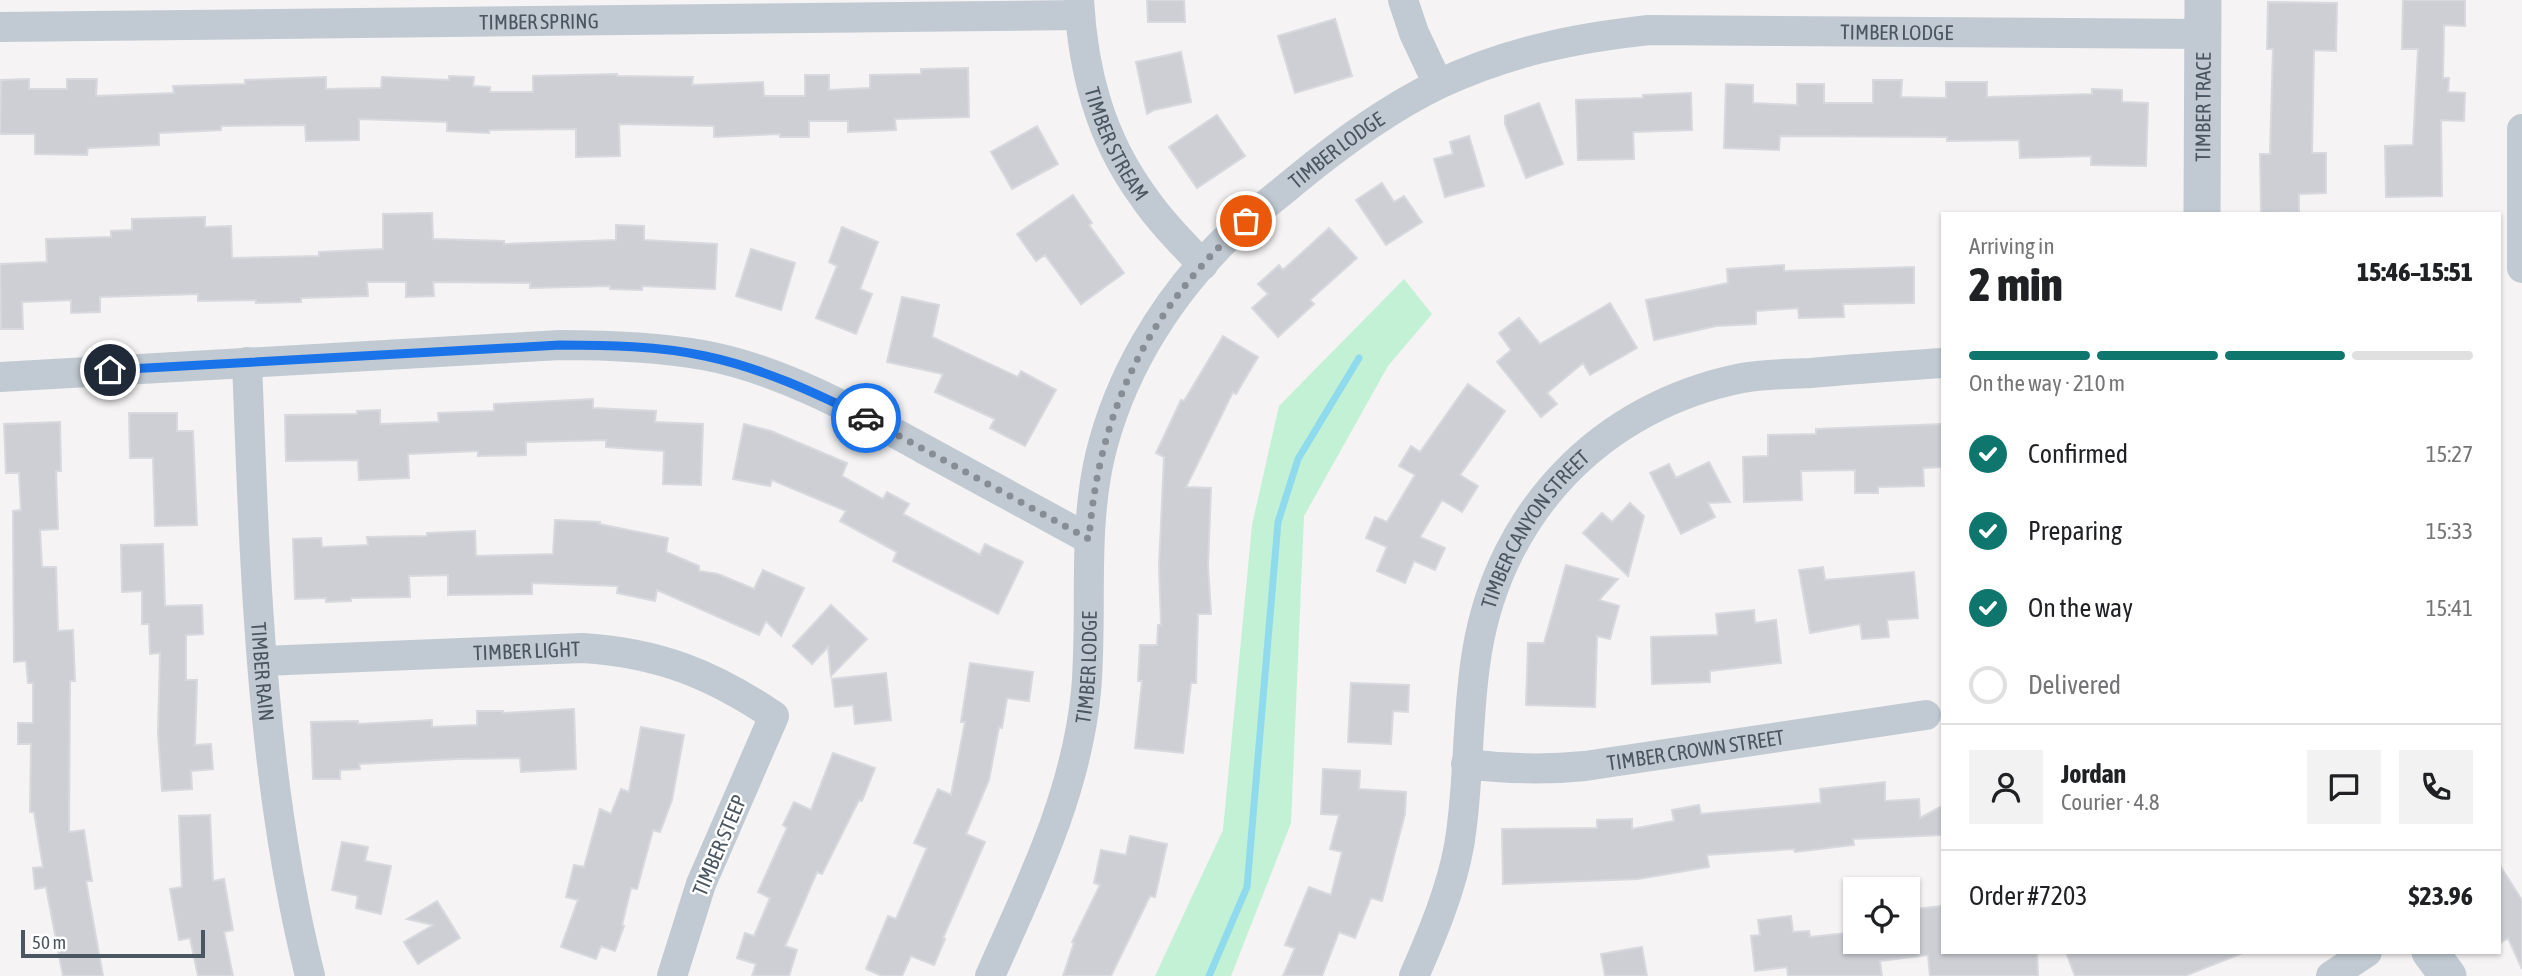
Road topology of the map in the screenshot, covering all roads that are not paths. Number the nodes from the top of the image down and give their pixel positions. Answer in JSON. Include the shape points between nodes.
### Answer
{"nodes":[{"id":1,"x":1403,"y":0,"type":"edge"},
{"id":2,"x":1079,"y":8,"type":"edge"},
{"id":3,"x":2202,"y":17,"type":"edge"},
{"id":4,"x":0,"y":27,"type":"edge"},
{"id":5,"x":1438,"y":84,"type":"junction"},
{"id":6,"x":2522,"y":129,"type":"edge"},
{"id":7,"x":2202,"y":212,"type":"edge"},
{"id":8,"x":1203,"y":265,"type":"junction"},
{"id":9,"x":2522,"y":268,"type":"edge"},
{"id":10,"x":247,"y":362,"type":"junction"},
{"id":11,"x":1941,"y":363,"type":"edge"},
{"id":12,"x":0,"y":377,"type":"edge"},
{"id":13,"x":1089,"y":539,"type":"junction"},
{"id":14,"x":263,"y":661,"type":"junction"},
{"id":15,"x":1926,"y":715,"type":"dead end"},
{"id":16,"x":774,"y":716,"type":"joint"},
{"id":17,"x":1466,"y":764,"type":"junction"},
{"id":18,"x":2364,"y":954,"type":"edge"},
{"id":19,"x":2432,"y":954,"type":"edge"},
{"id":20,"x":310,"y":976,"type":"edge"},
{"id":21,"x":672,"y":976,"type":"edge"},
{"id":22,"x":990,"y":976,"type":"edge"},
{"id":23,"x":1414,"y":976,"type":"edge"},
{"id":24,"x":2332,"y":976,"type":"edge"},
{"id":25,"x":2448,"y":976,"type":"edge"}],
"edges":[{"from":1,"to":5,"type":"street"},
{"from":2,"to":4,"type":"street","name":"TIMBER SPRING"},
{"from":2,"to":8,"type":"street","name":"TIMBER STREAM","via":[[1086,68],[1107,135],[1143,197]]},
{"from":3,"to":5,"type":"street","name":"TIMBER LODGE","via":[[1649,30],[1549,44]]},
{"from":3,"to":7,"type":"street","name":"TIMBER TRACE"},
{"from":5,"to":8,"type":"street","name":"TIMBER LODGE","via":[[1342,143],[1246,221]]},
{"from":6,"to":9,"type":"street"},
{"from":8,"to":13,"type":"street","name":"TIMBER LODGE","via":[[1174,298],[1129,374],[1100,457]]},
{"from":10,"to":12,"type":"street"},
{"from":10,"to":13,"type":"street","via":[[560,345],[607,345],[704,356],[815,393]]},
{"from":10,"to":14,"type":"street","name":"TIMBER RAIN"},
{"from":11,"to":17,"type":"street","name":"TIMBER CANYON STREET","via":[[1746,377],[1713,385],[1647,411],[1589,450],[1525,522],[1494,585],[1476,653]]},
{"from":13,"to":22,"type":"street","name":"TIMBER LODGE","via":[[1086,694],[1076,752],[1061,810]]},
{"from":14,"to":16,"type":"street","name":"TIMBER LIGHT","via":[[616,650],[681,665],[742,694]]},
{"from":14,"to":20,"type":"street","name":"TIMBER RAIN","via":[[272,779]]},
{"from":15,"to":17,"type":"street","name":"TIMBER CROWN STREET","via":[[1585,766],[1511,769]]},
{"from":16,"to":21,"type":"street","name":"TIMBER STEEP","via":[[701,884]]},
{"from":17,"to":23,"type":"street","name":"TIMBER CANYON STREET","via":[[1452,878]]},
{"from":18,"to":24,"type":"street"},
{"from":19,"to":25,"type":"street"}]}
